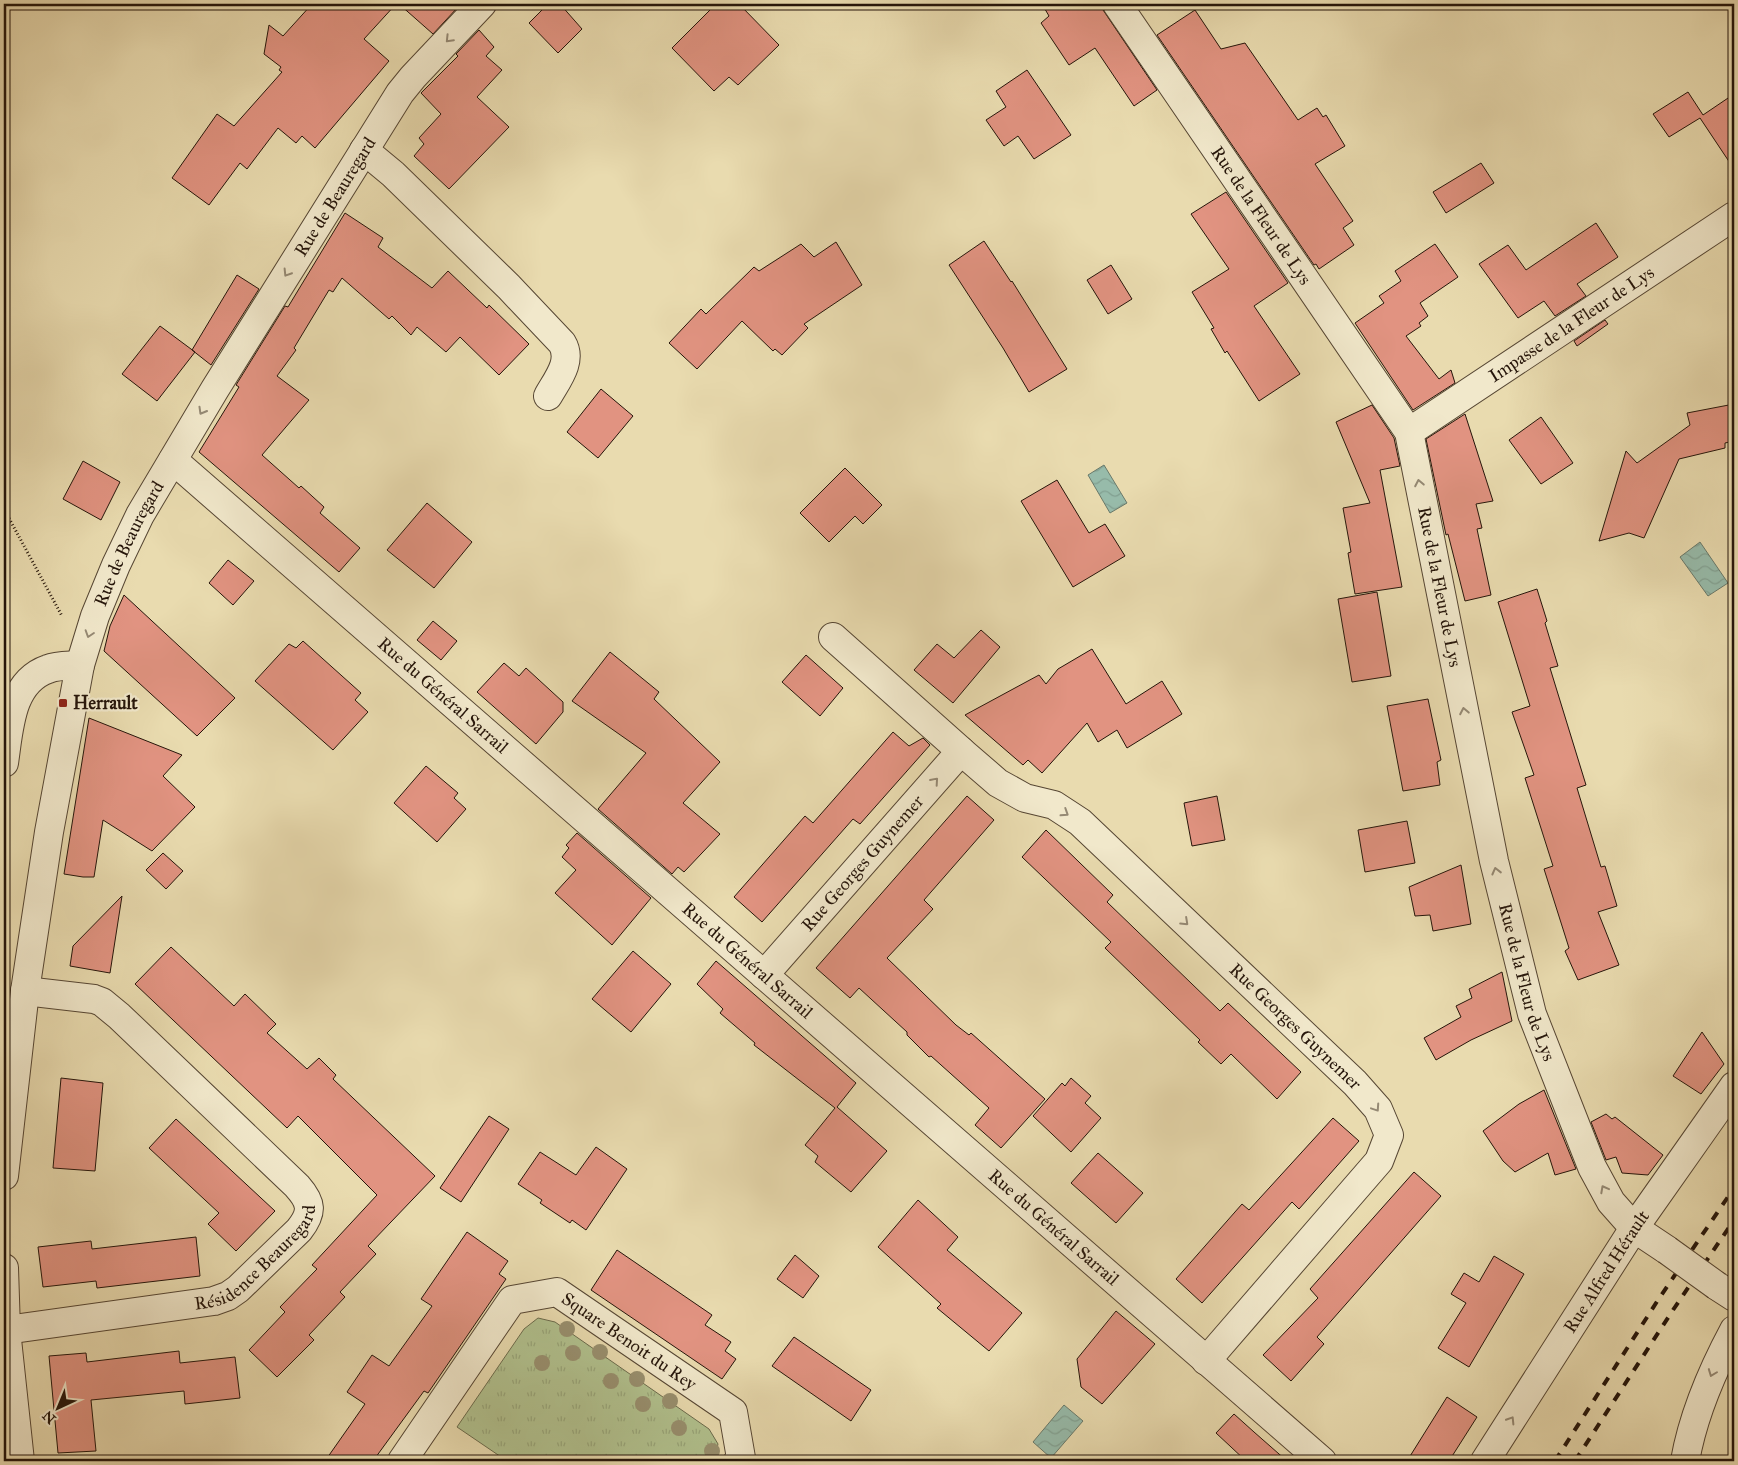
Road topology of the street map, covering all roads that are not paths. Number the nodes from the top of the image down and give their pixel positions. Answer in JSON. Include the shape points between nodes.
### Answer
{"nodes":[{"id":1,"x":482,"y":4,"type":"edge"},
{"id":2,"x":1117,"y":4,"type":"edge"},
{"id":3,"x":364,"y":150,"type":"junction"},
{"id":4,"x":1734,"y":216,"type":"edge"},
{"id":5,"x":548,"y":396,"type":"dead end"},
{"id":6,"x":1409,"y":432,"type":"junction"},
{"id":7,"x":173,"y":460,"type":"junction"},
{"id":8,"x":833,"y":637,"type":"dead end"},
{"id":9,"x":81,"y":659,"type":"junction"},
{"id":10,"x":961,"y":751,"type":"junction"},
{"id":11,"x":4,"y":763,"type":"edge"},
{"id":12,"x":764,"y":975,"type":"junction"},
{"id":13,"x":25,"y":990,"type":"junction"},
{"id":14,"x":1734,"y":1086,"type":"edge"},
{"id":15,"x":4,"y":1176,"type":"edge"},
{"id":16,"x":1634,"y":1228,"type":"junction"},
{"id":17,"x":4,"y":1268,"type":"edge"},
{"id":18,"x":1726,"y":1291,"type":"edge"},
{"id":19,"x":6,"y":1330,"type":"junction"},
{"id":20,"x":1734,"y":1330,"type":"edge"},
{"id":21,"x":1206,"y":1361,"type":"junction"},
{"id":22,"x":9,"y":1404,"type":"edge"},
{"id":23,"x":20,"y":1461,"type":"edge"},
{"id":24,"x":402,"y":1461,"type":"edge"},
{"id":25,"x":738,"y":1461,"type":"edge"},
{"id":26,"x":1322,"y":1461,"type":"edge"},
{"id":27,"x":1485,"y":1461,"type":"edge"},
{"id":28,"x":1685,"y":1461,"type":"edge"}],
"edges":[{"from":1,"to":3,"type":"street","name":"Rue de Beauregard","one_way":true,"via":[[412,77]]},
{"from":2,"to":6,"type":"street","name":"Rue de la Fleur de Lys"},
{"from":3,"to":5,"type":"street","via":[[509,287],[562,343],[566,360]]},
{"from":3,"to":7,"type":"street","name":"Rue de Beauregard","one_way":true},
{"from":4,"to":6,"type":"street","name":"Impasse de la Fleur de Lys"},
{"from":16,"to":6,"type":"street","name":"Rue de la Fleur de Lys","one_way":true,"via":[[1611,1202],[1592,1167],[1532,1014],[1494,861]]},
{"from":7,"to":9,"type":"street","name":"Rue de Beauregard","one_way":true,"via":[[140,515],[116,565]]},
{"from":7,"to":12,"type":"street","name":"Rue du Général Sarrail"},
{"from":8,"to":10,"type":"street","name":"Rue Georges Guynemer"},
{"from":9,"to":11,"type":"street","via":[[48,669],[22,690],[12,713]]},
{"from":9,"to":13,"type":"street","name":"Rue de Beauregard","via":[[49,832]]},
{"from":12,"to":10,"type":"street","name":"Rue Georges Guynemer","one_way":true},
{"from":10,"to":21,"type":"street","name":"Rue Georges Guynemer","one_way":true,"via":[[998,784],[1025,798],[1054,806],[1080,822],[1356,1083],[1378,1109],[1389,1135],[1378,1161]]},
{"from":12,"to":21,"type":"street","name":"Rue du Général Sarrail"},
{"from":13,"to":15,"type":"street","name":"Rue de Beauregard"},
{"from":13,"to":19,"type":"street","name":"Résidence Beauregard","via":[[102,1002],[297,1186],[307,1199],[310,1211],[299,1230],[228,1296],[214,1301]]},
{"from":14,"to":16,"type":"street","name":"Rue Alfred Hérault"},
{"from":16,"to":18,"type":"street","name":"Rue de la Fleur de Lys","bridge":true},
{"from":27,"to":16,"type":"street","name":"Rue Alfred Hérault","one_way":true},
{"from":17,"to":19,"type":"street"},
{"from":19,"to":22,"type":"street"},
{"from":20,"to":28,"type":"street","one_way":true,"via":[[1716,1363],[1690,1433]]},
{"from":21,"to":26,"type":"street","name":"Rue du Général Sarrail"},
{"from":22,"to":23,"type":"street"},
{"from":24,"to":25,"type":"street","name":"Square Benoit du Rey","via":[[512,1300],[557,1292],[733,1412],[741,1458]]}]}
